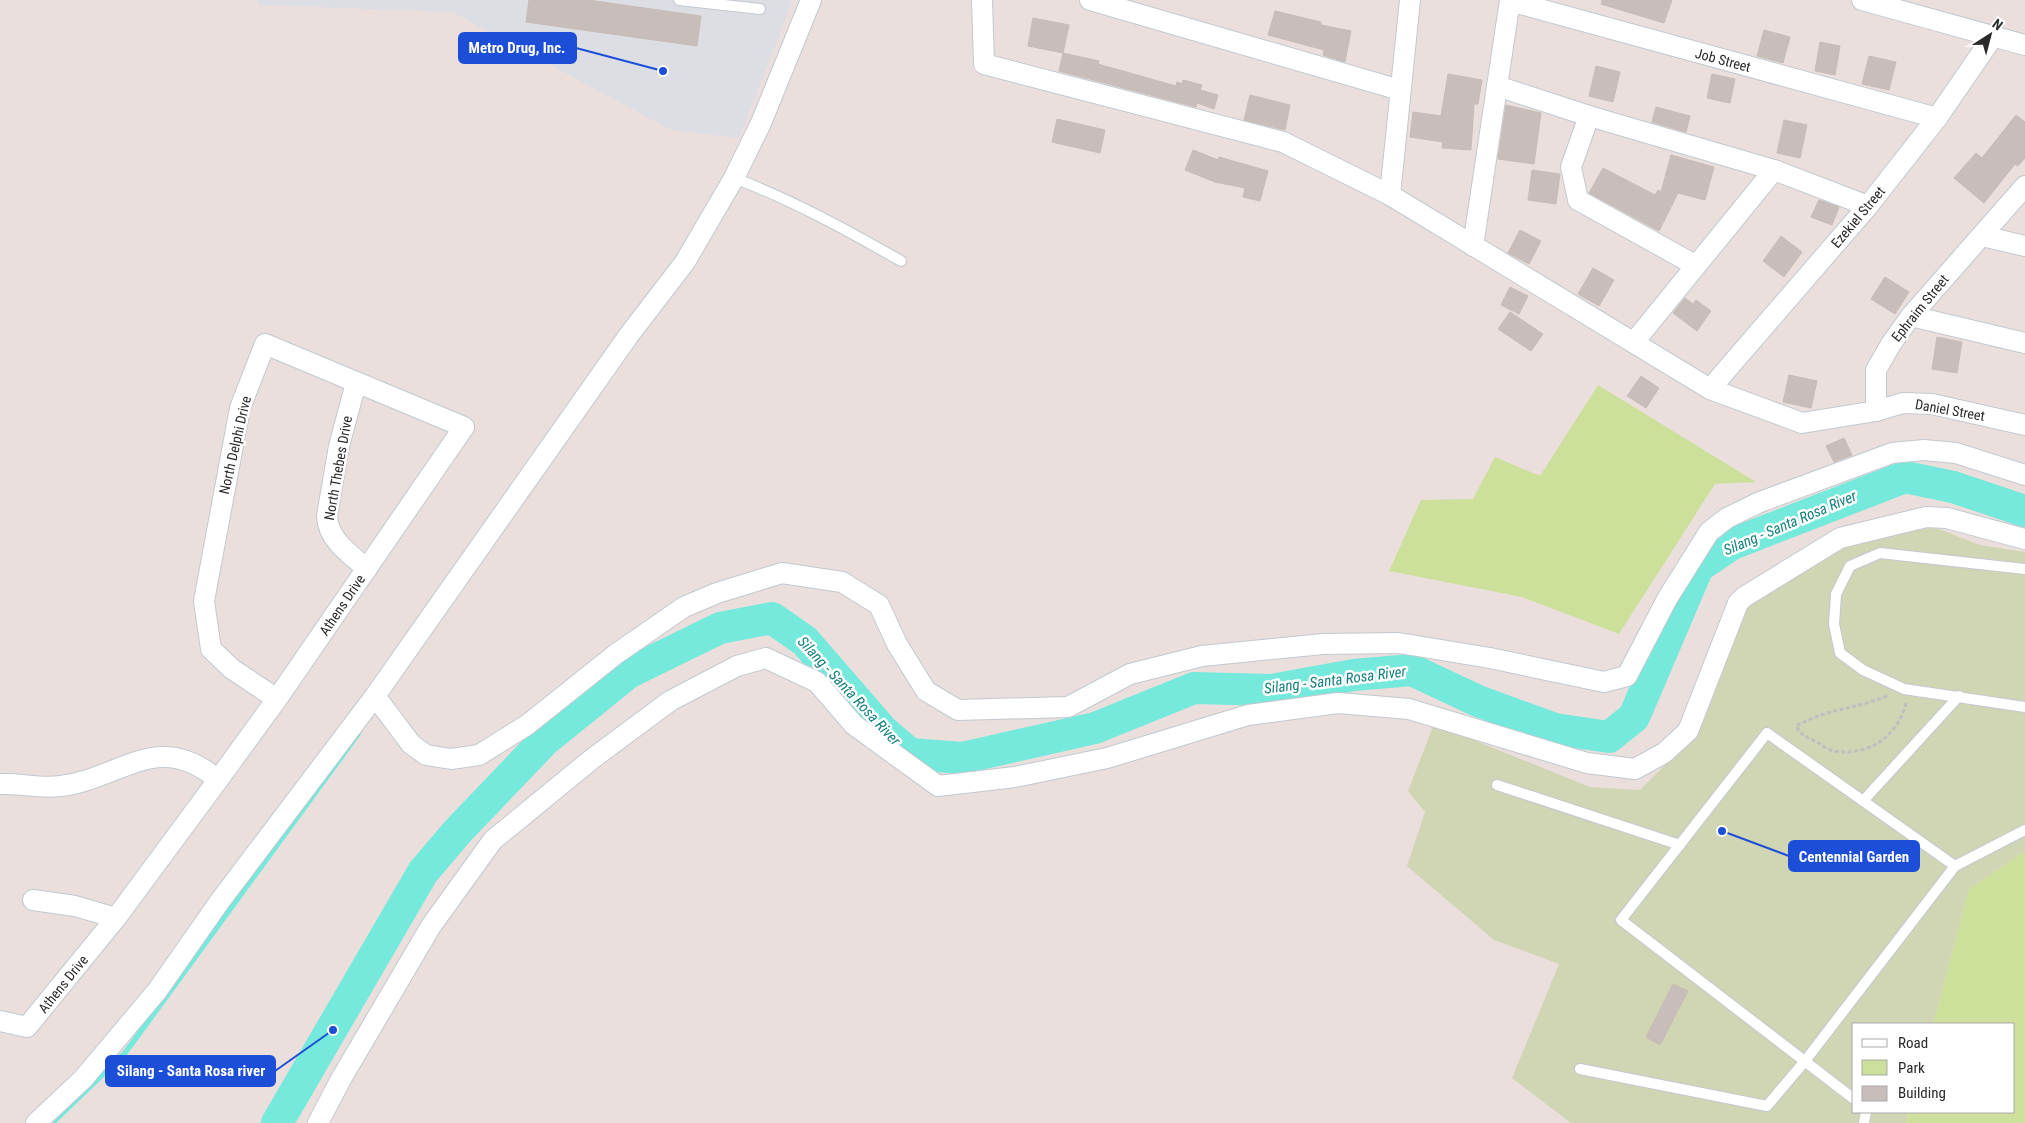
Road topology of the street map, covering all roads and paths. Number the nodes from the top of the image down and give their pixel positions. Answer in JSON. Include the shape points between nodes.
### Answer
{"nodes":[{"id":1,"x":679,"y":0,"type":"edge"},
{"id":2,"x":811,"y":0,"type":"edge"},
{"id":3,"x":982,"y":0,"type":"edge"},
{"id":4,"x":1090,"y":0,"type":"edge"},
{"id":5,"x":1410,"y":0,"type":"edge"},
{"id":6,"x":1510,"y":0,"type":"edge"},
{"id":7,"x":1862,"y":0,"type":"edge"},
{"id":8,"x":760,"y":9,"type":"dead end"},
{"id":9,"x":1994,"y":35,"type":"junction"},
{"id":10,"x":2025,"y":45,"type":"edge"},
{"id":11,"x":1497,"y":86,"type":"junction"},
{"id":12,"x":1400,"y":90,"type":"junction"},
{"id":13,"x":1589,"y":116,"type":"junction"},
{"id":14,"x":1936,"y":118,"type":"junction"},
{"id":15,"x":1774,"y":170,"type":"junction"},
{"id":16,"x":734,"y":178,"type":"junction"},
{"id":17,"x":2025,"y":186,"type":"edge"},
{"id":18,"x":1390,"y":196,"type":"junction"},
{"id":19,"x":1868,"y":206,"type":"junction"},
{"id":20,"x":1982,"y":236,"type":"junction"},
{"id":21,"x":1474,"y":246,"type":"junction"},
{"id":22,"x":2025,"y":246,"type":"edge"},
{"id":23,"x":901,"y":261,"type":"dead end"},
{"id":24,"x":1695,"y":265,"type":"junction"},
{"id":25,"x":1912,"y":316,"type":"junction"},
{"id":26,"x":1634,"y":342,"type":"junction"},
{"id":27,"x":2025,"y":342,"type":"edge"},
{"id":28,"x":356,"y":383,"type":"junction"},
{"id":29,"x":1710,"y":390,"type":"junction"},
{"id":30,"x":1876,"y":410,"type":"junction"},
{"id":31,"x":2025,"y":425,"type":"edge"},
{"id":32,"x":464,"y":427,"type":"joint"},
{"id":33,"x":2025,"y":475,"type":"edge"},
{"id":34,"x":2025,"y":539,"type":"edge"},
{"id":35,"x":367,"y":568,"type":"junction"},
{"id":36,"x":2025,"y":569,"type":"edge"},
{"id":37,"x":1907,"y":690,"type":"junction"},
{"id":38,"x":374,"y":696,"type":"junction"},
{"id":39,"x":1959,"y":696,"type":"junction"},
{"id":40,"x":277,"y":699,"type":"junction"},
{"id":41,"x":2025,"y":707,"type":"edge"},
{"id":42,"x":218,"y":780,"type":"junction"},
{"id":43,"x":0,"y":784,"type":"edge"},
{"id":44,"x":1497,"y":785,"type":"dead end"},
{"id":45,"x":1863,"y":801,"type":"junction"},
{"id":46,"x":2025,"y":830,"type":"edge"},
{"id":47,"x":1680,"y":845,"type":"junction"},
{"id":48,"x":1955,"y":866,"type":"junction"},
{"id":49,"x":33,"y":900,"type":"dead end"},
{"id":50,"x":116,"y":918,"type":"junction"},
{"id":51,"x":0,"y":1021,"type":"edge"},
{"id":52,"x":1805,"y":1061,"type":"junction"},
{"id":53,"x":1580,"y":1068,"type":"dead end"},
{"id":54,"x":1852,"y":1097,"type":"edge"},
{"id":55,"x":36,"y":1123,"type":"edge"},
{"id":56,"x":318,"y":1123,"type":"edge"}],
"edges":[{"from":1,"to":8,"type":"lane"},
{"from":2,"to":16,"type":"street","via":[[761,123]]},
{"from":3,"to":18,"type":"street","via":[[984,64],[1283,142]]},
{"from":4,"to":12,"type":"street"},
{"from":5,"to":12,"type":"street"},
{"from":6,"to":11,"type":"street"},
{"from":6,"to":14,"type":"street","name":"Job Street"},
{"from":7,"to":9,"type":"street"},
{"from":9,"to":10,"type":"street"},
{"from":9,"to":14,"type":"street","name":"Ezekiel Street"},
{"from":11,"to":13,"type":"street"},
{"from":11,"to":21,"type":"street"},
{"from":12,"to":18,"type":"street"},
{"from":13,"to":15,"type":"street"},
{"from":13,"to":24,"type":"street","via":[[1571,167],[1578,200]]},
{"from":14,"to":19,"type":"street","name":"Ezekiel Street"},
{"from":15,"to":19,"type":"street"},
{"from":15,"to":24,"type":"street"},
{"from":16,"to":23,"type":"lane","via":[[836,224]]},
{"from":16,"to":38,"type":"street","via":[[685,262],[629,335]]},
{"from":17,"to":20,"type":"street","name":"Ephraim Street"},
{"from":18,"to":21,"type":"street"},
{"from":19,"to":29,"type":"street","name":"Ezekiel Street"},
{"from":20,"to":22,"type":"street"},
{"from":20,"to":25,"type":"street","name":"Ephraim Street"},
{"from":21,"to":26,"type":"street"},
{"from":24,"to":26,"type":"street"},
{"from":25,"to":27,"type":"street"},
{"from":25,"to":30,"type":"street","name":"Ephraim Street","via":[[1876,370]]},
{"from":26,"to":29,"type":"street"},
{"from":28,"to":32,"type":"street","name":"North Delphi Drive"},
{"from":28,"to":35,"type":"street","name":"North Thebes Drive","via":[[339,446],[327,528],[337,542]]},
{"from":28,"to":40,"type":"street","name":"North Delphi Drive","via":[[264,344],[240,408],[204,601],[212,649],[232,669]]},
{"from":29,"to":30,"type":"street","via":[[1802,423]]},
{"from":30,"to":31,"type":"street","name":"Daniel Street","via":[[1903,402],[1932,404]]},
{"from":32,"to":35,"type":"street","name":"Athens Drive"},
{"from":33,"to":38,"type":"street","via":[[1956,453],[1924,450],[1892,453],[1760,502],[1726,518],[1703,540],[1667,599],[1627,676],[1604,682],[1398,643],[1323,644],[1202,656],[1130,674],[1068,706],[958,710],[926,691],[897,644],[879,605],[842,582],[782,573],[684,607],[616,654],[527,725],[479,755],[451,759],[426,755],[411,744]]},
{"from":34,"to":56,"type":"street","via":[[1947,518],[1926,517],[1840,538],[1744,597],[1738,604],[1688,731],[1664,753],[1635,769],[1586,763],[1409,709],[1338,703],[1248,714],[1107,758],[1015,777],[938,786],[854,725],[817,682],[766,658],[737,666],[670,701],[592,759],[493,840],[431,926]]},
{"from":35,"to":40,"type":"street","name":"Athens Drive"},
{"from":36,"to":37,"type":"lane","via":[[1880,553],[1850,566],[1836,594],[1834,624],[1840,653],[1863,670]]},
{"from":37,"to":37,"type":"path","via":[[1902,719],[1882,743],[1852,752],[1832,751],[1800,733],[1796,726],[1825,712],[1871,703]]},
{"from":37,"to":39,"type":"lane"},
{"from":38,"to":55,"type":"street","via":[[220,901],[157,991],[83,1079]]},
{"from":39,"to":41,"type":"lane"},
{"from":39,"to":45,"type":"lane"},
{"from":40,"to":42,"type":"street","name":"Athens Drive"},
{"from":42,"to":43,"type":"street","via":[[202,767],[169,756],[134,762],[62,786]]},
{"from":42,"to":50,"type":"street","name":"Athens Drive"},
{"from":44,"to":47,"type":"lane"},
{"from":45,"to":47,"type":"lane","via":[[1767,733]]},
{"from":45,"to":48,"type":"lane"},
{"from":46,"to":48,"type":"lane"},
{"from":47,"to":52,"type":"lane","via":[[1621,920]]},
{"from":48,"to":52,"type":"lane"},
{"from":49,"to":50,"type":"street","via":[[75,906]]},
{"from":50,"to":51,"type":"street","name":"Athens Drive","via":[[27,1027]]},
{"from":52,"to":53,"type":"lane","via":[[1767,1106]]},
{"from":52,"to":54,"type":"lane"}]}
